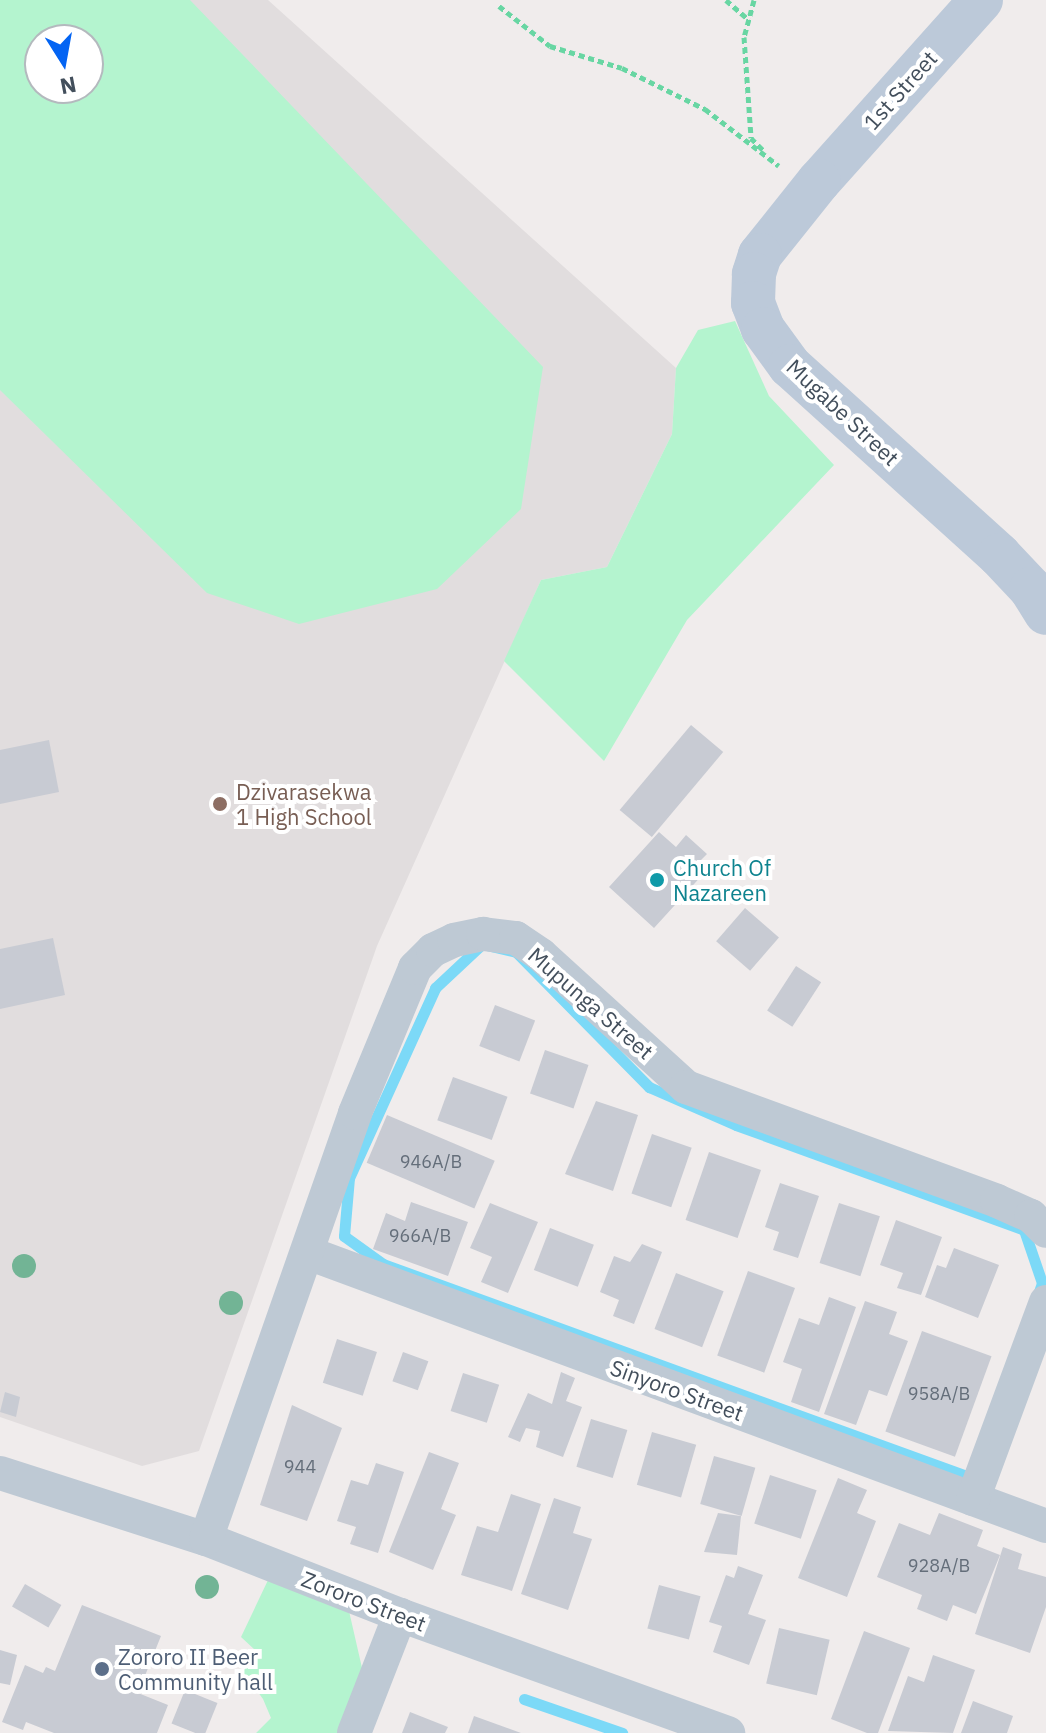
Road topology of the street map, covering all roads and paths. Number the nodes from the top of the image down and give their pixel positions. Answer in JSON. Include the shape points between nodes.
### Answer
{"nodes":[{"id":1,"x":726,"y":0,"type":"edge"},
{"id":2,"x":754,"y":0,"type":"edge"},
{"id":3,"x":981,"y":0,"type":"edge"},
{"id":4,"x":499,"y":6,"type":"dead end"},
{"id":5,"x":749,"y":20,"type":"junction"},
{"id":6,"x":819,"y":181,"type":"joint"},
{"id":7,"x":1046,"y":613,"type":"edge"},
{"id":8,"x":1046,"y":1231,"type":"edge"},
{"id":9,"x":308,"y":1253,"type":"junction"},
{"id":10,"x":1046,"y":1302,"type":"edge"},
{"id":11,"x":0,"y":1473,"type":"edge"},
{"id":12,"x":973,"y":1499,"type":"junction"},
{"id":13,"x":1046,"y":1526,"type":"edge"},
{"id":14,"x":206,"y":1539,"type":"junction"},
{"id":15,"x":400,"y":1615,"type":"junction"},
{"id":16,"x":354,"y":1733,"type":"edge"},
{"id":17,"x":728,"y":1733,"type":"edge"}],
"edges":[{"from":1,"to":5,"type":"path"},
{"from":2,"to":5,"type":"path"},
{"from":3,"to":6,"type":"street","name":"1st Street"},
{"from":4,"to":5,"type":"path","via":[[550,46],[622,68],[705,109],[783,169],[751,138],[744,37]]},
{"from":6,"to":7,"type":"street","name":"Mugabe Street","via":[[760,255],[753,303],[763,329],[790,366],[999,555]]},
{"from":8,"to":9,"type":"street","name":"Mupunga Street","via":[[1031,1216],[997,1201],[686,1087],[541,955],[516,938],[483,934],[433,950],[415,968],[355,1113]]},
{"from":9,"to":12,"type":"street","name":"Sinyoro Street"},
{"from":9,"to":14,"type":"street","name":"Mupunga Street"},
{"from":10,"to":12,"type":"street"},
{"from":11,"to":14,"type":"street","name":"Zororo Street"},
{"from":12,"to":13,"type":"street","name":"Sinyoro Street"},
{"from":14,"to":15,"type":"street","name":"Zororo Street"},
{"from":15,"to":16,"type":"street"},
{"from":15,"to":17,"type":"street","name":"Zororo Street"}]}
